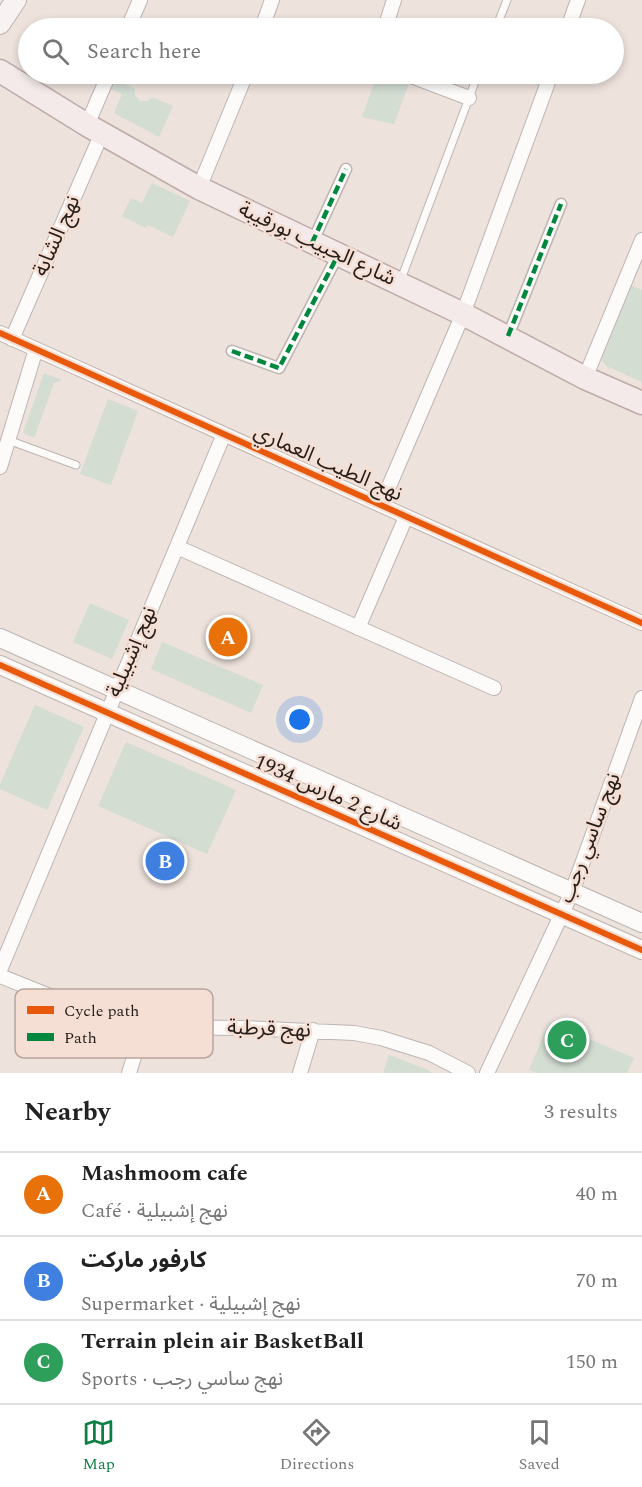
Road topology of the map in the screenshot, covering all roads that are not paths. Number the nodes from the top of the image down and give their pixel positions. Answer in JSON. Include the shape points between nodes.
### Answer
{"nodes":[{"id":1,"x":16,"y":0,"type":"edge"},
{"id":2,"x":140,"y":0,"type":"edge"},
{"id":3,"x":273,"y":0,"type":"edge"},
{"id":4,"x":394,"y":0,"type":"edge"},
{"id":5,"x":507,"y":0,"type":"edge"},
{"id":6,"x":578,"y":0,"type":"edge"},
{"id":7,"x":132,"y":18,"type":"edge"},
{"id":8,"x":266,"y":18,"type":"edge"},
{"id":9,"x":388,"y":18,"type":"edge"},
{"id":10,"x":500,"y":18,"type":"edge"},
{"id":11,"x":572,"y":18,"type":"edge"},
{"id":12,"x":0,"y":24,"type":"edge"},
{"id":13,"x":0,"y":71,"type":"edge"},
{"id":14,"x":18,"y":82,"type":"edge"},
{"id":15,"x":21,"y":84,"type":"edge"},
{"id":16,"x":106,"y":84,"type":"edge"},
{"id":17,"x":242,"y":84,"type":"edge"},
{"id":18,"x":432,"y":84,"type":"edge"},
{"id":19,"x":474,"y":84,"type":"edge"},
{"id":20,"x":547,"y":84,"type":"edge"},
{"id":21,"x":469,"y":98,"type":"junction"},
{"id":22,"x":95,"y":129,"type":"junction"},
{"id":23,"x":346,"y":169,"type":"dead end"},
{"id":24,"x":199,"y":188,"type":"junction"},
{"id":25,"x":561,"y":204,"type":"dead end"},
{"id":26,"x":642,"y":240,"type":"edge"},
{"id":27,"x":312,"y":243,"type":"junction"},
{"id":28,"x":338,"y":255,"type":"junction"},
{"id":29,"x":399,"y":283,"type":"junction"},
{"id":30,"x":463,"y":314,"type":"junction"},
{"id":31,"x":6,"y":336,"type":"edge"},
{"id":32,"x":508,"y":336,"type":"junction"},
{"id":33,"x":36,"y":349,"type":"junction"},
{"id":34,"x":232,"y":351,"type":"dead end"},
{"id":35,"x":585,"y":378,"type":"junction"},
{"id":36,"x":642,"y":403,"type":"edge"},
{"id":37,"x":225,"y":434,"type":"junction"},
{"id":38,"x":8,"y":440,"type":"junction"},
{"id":39,"x":76,"y":465,"type":"dead end"},
{"id":40,"x":0,"y":467,"type":"edge"},
{"id":41,"x":381,"y":505,"type":"junction"},
{"id":42,"x":406,"y":517,"type":"junction"},
{"id":43,"x":177,"y":547,"type":"junction"},
{"id":44,"x":642,"y":624,"type":"edge"},
{"id":45,"x":358,"y":628,"type":"junction"},
{"id":46,"x":0,"y":638,"type":"edge"},
{"id":47,"x":0,"y":666,"type":"edge"},
{"id":48,"x":494,"y":688,"type":"dead end"},
{"id":49,"x":116,"y":690,"type":"junction"},
{"id":50,"x":641,"y":706,"type":"edge"},
{"id":51,"x":107,"y":713,"type":"junction"},
{"id":52,"x":572,"y":892,"type":"junction"},
{"id":53,"x":561,"y":915,"type":"junction"},
{"id":54,"x":642,"y":923,"type":"edge"},
{"id":55,"x":642,"y":951,"type":"edge"},
{"id":56,"x":0,"y":970,"type":"edge"},
{"id":57,"x":0,"y":976,"type":"edge"},
{"id":58,"x":32,"y":989,"type":"edge"},
{"id":59,"x":213,"y":1028,"type":"edge"},
{"id":60,"x":313,"y":1030,"type":"junction"},
{"id":61,"x":134,"y":1058,"type":"edge"},
{"id":62,"x":129,"y":1073,"type":"edge"},
{"id":63,"x":300,"y":1073,"type":"edge"},
{"id":64,"x":468,"y":1073,"type":"edge"},
{"id":65,"x":487,"y":1073,"type":"edge"}],
"edges":[{"from":1,"to":12,"type":"main road"},
{"from":2,"to":7,"type":"street"},
{"from":3,"to":8,"type":"street"},
{"from":4,"to":9,"type":"street"},
{"from":5,"to":10,"type":"lane"},
{"from":6,"to":11,"type":"street"},
{"from":13,"to":14,"type":"main road","name":"شارع الحبيب بورقيبة"},
{"from":15,"to":22,"type":"main road","name":"شارع الحبيب بورقيبة"},
{"from":16,"to":22,"type":"street","name":"نهج الشابة"},
{"from":17,"to":24,"type":"street"},
{"from":18,"to":21,"type":"street"},
{"from":19,"to":21,"type":"lane"},
{"from":20,"to":30,"type":"street"},
{"from":21,"to":29,"type":"lane"},
{"from":22,"to":24,"type":"main road","name":"شارع الحبيب بورقيبة"},
{"from":22,"to":31,"type":"street","name":"نهج الشابة"},
{"from":23,"to":27,"type":"street"},
{"from":24,"to":27,"type":"main road","name":"شارع الحبيب بورقيبة"},
{"from":25,"to":32,"type":"street"},
{"from":26,"to":35,"type":"street"},
{"from":27,"to":28,"type":"main road","name":"شارع الحبيب بورقيبة"},
{"from":28,"to":29,"type":"main road","name":"شارع الحبيب بورقيبة"},
{"from":28,"to":34,"type":"street","via":[[279,368]]},
{"from":29,"to":30,"type":"main road","name":"شارع الحبيب بورقيبة"},
{"from":30,"to":32,"type":"main road","name":"شارع الحبيب بورقيبة"},
{"from":30,"to":41,"type":"street"},
{"from":31,"to":33,"type":"street","name":"نهج الطيب العماري"},
{"from":32,"to":35,"type":"main road","name":"شارع الحبيب بورقيبة"},
{"from":33,"to":37,"type":"street","name":"نهج الطيب العماري"},
{"from":33,"to":38,"type":"street"},
{"from":35,"to":36,"type":"main road","name":"شارع الحبيب بورقيبة"},
{"from":37,"to":41,"type":"street","name":"نهج الطيب العماري"},
{"from":37,"to":43,"type":"street","name":"نهج إشبيلية"},
{"from":38,"to":39,"type":"lane"},
{"from":38,"to":40,"type":"street"},
{"from":41,"to":42,"type":"street","name":"نهج الطيب العماري"},
{"from":42,"to":44,"type":"street","name":"نهج الطيب العماري"},
{"from":42,"to":45,"type":"street"},
{"from":43,"to":45,"type":"street"},
{"from":43,"to":49,"type":"street","name":"نهج إشبيلية"},
{"from":45,"to":48,"type":"street"},
{"from":46,"to":49,"type":"street","name":"شارع 2 مارس 1934"},
{"from":47,"to":51,"type":"street","name":"شارع 2 مارس 1934"},
{"from":49,"to":51,"type":"street","name":"نهج إشبيلية"},
{"from":49,"to":52,"type":"street","name":"شارع 2 مارس 1934"},
{"from":50,"to":52,"type":"street","name":"نهج ساسي رجب"},
{"from":51,"to":53,"type":"street","name":"شارع 2 مارس 1934"},
{"from":51,"to":56,"type":"street","name":"نهج إشبيلية"},
{"from":52,"to":53,"type":"street","name":"نهج ساسي رجب"},
{"from":52,"to":54,"type":"street","name":"شارع 2 مارس 1934"},
{"from":53,"to":55,"type":"street","name":"شارع 2 مارس 1934"},
{"from":53,"to":65,"type":"street","name":"نهج ساسي رجب"},
{"from":57,"to":58,"type":"street","name":"نهج قرطبة"},
{"from":59,"to":60,"type":"street","name":"نهج قرطبة"},
{"from":60,"to":63,"type":"street"},
{"from":60,"to":64,"type":"street","name":"نهج قرطبة","via":[[381,1038],[429,1053]]},
{"from":61,"to":62,"type":"street"}]}
